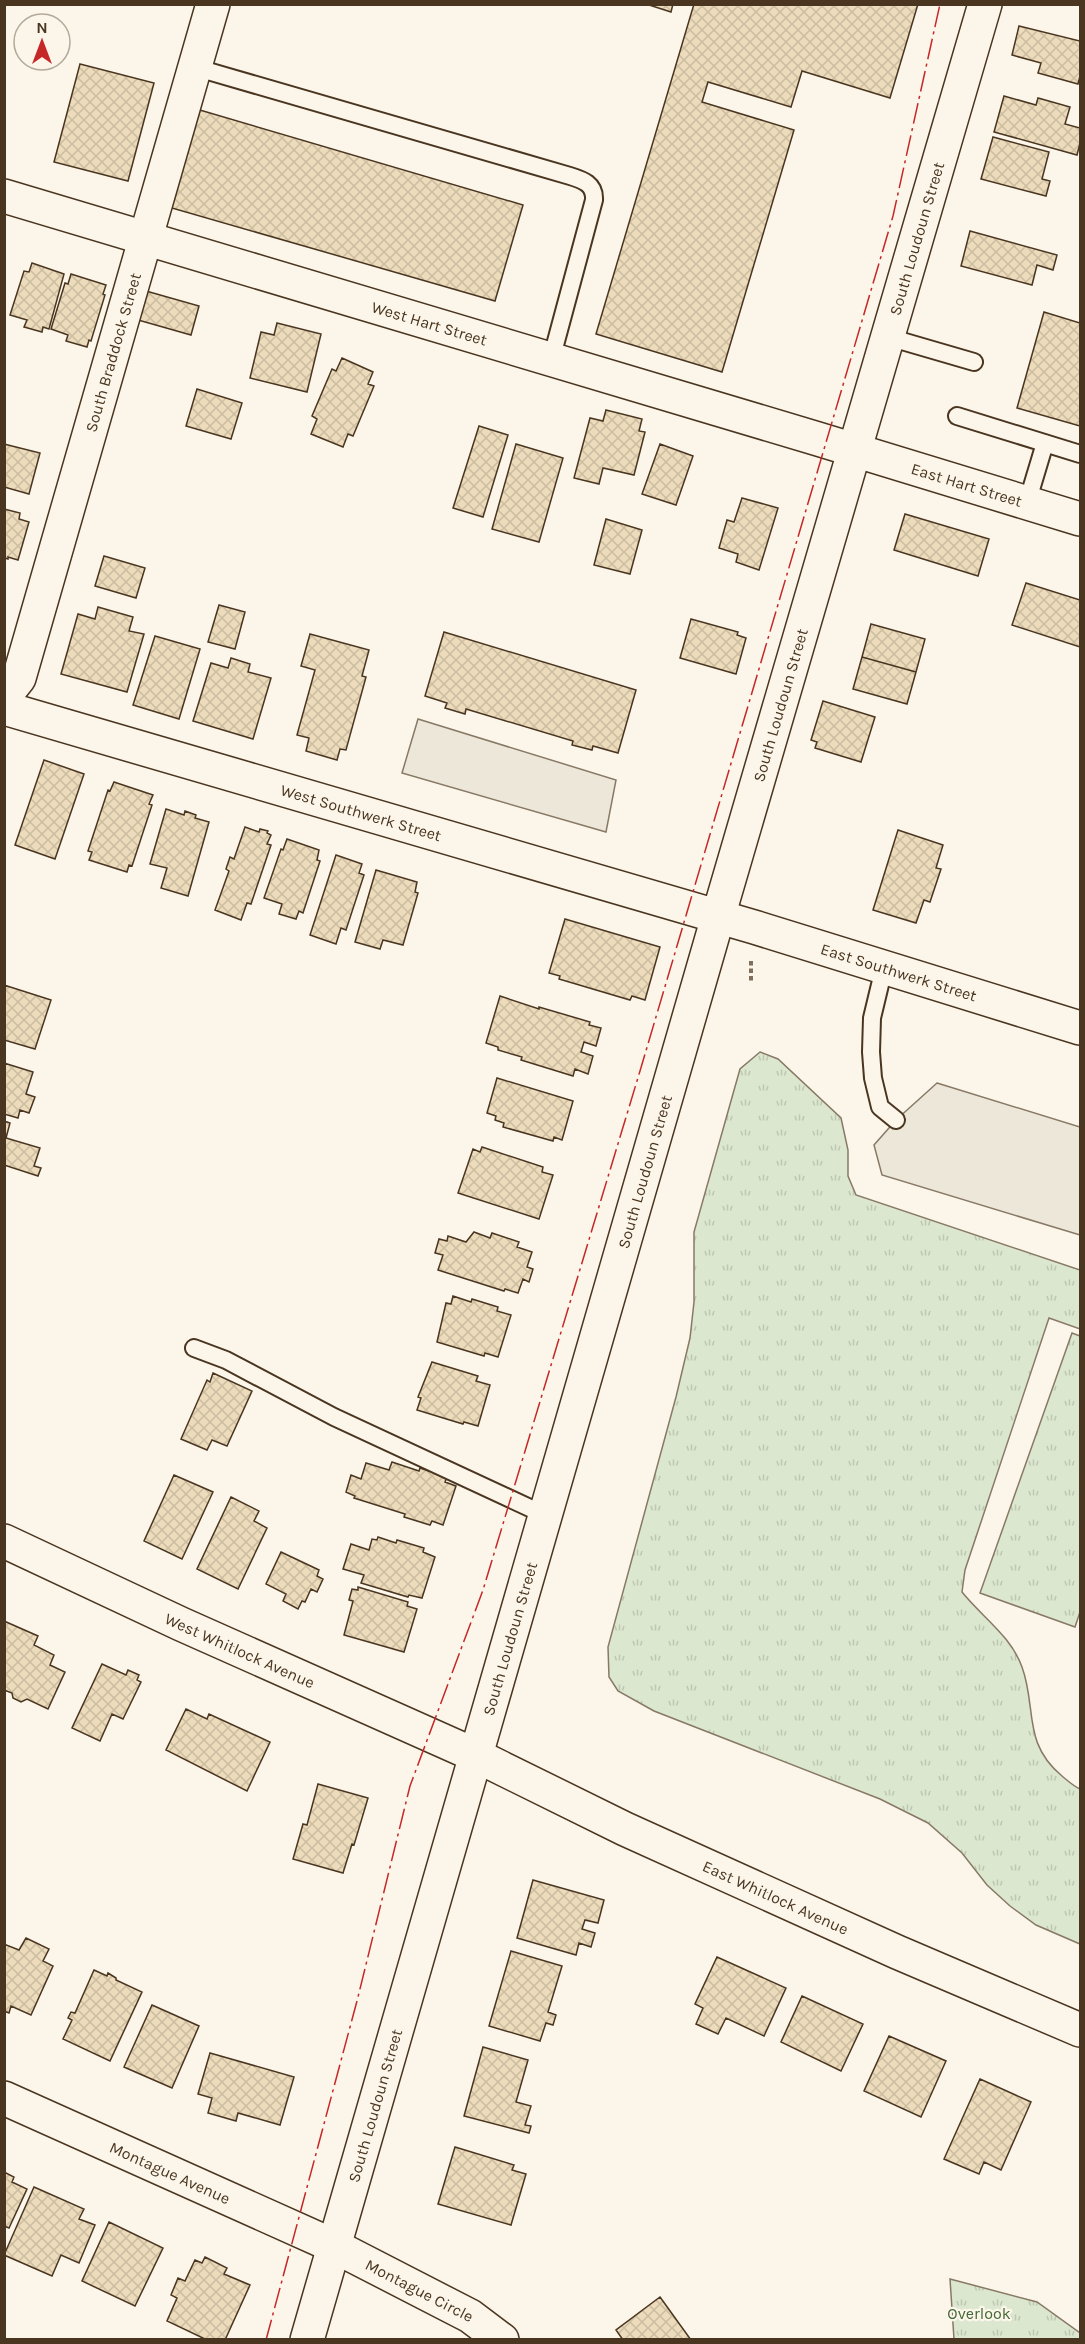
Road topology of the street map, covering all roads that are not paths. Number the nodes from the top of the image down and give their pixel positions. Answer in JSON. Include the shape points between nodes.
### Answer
{"nodes":[{"id":1,"x":213,"y":4,"type":"edge"},
{"id":2,"x":985,"y":4,"type":"edge"},
{"id":3,"x":194,"y":67,"type":"junction"},
{"id":4,"x":4,"y":196,"type":"edge"},
{"id":5,"x":144,"y":238,"type":"junction"},
{"id":6,"x":888,"y":337,"type":"junction"},
{"id":7,"x":551,"y":360,"type":"junction"},
{"id":8,"x":974,"y":362,"type":"dead end"},
{"id":9,"x":957,"y":416,"type":"dead end"},
{"id":10,"x":1045,"y":443,"type":"junction"},
{"id":11,"x":854,"y":450,"type":"junction"},
{"id":12,"x":1080,"y":454,"type":"edge"},
{"id":13,"x":1028,"y":503,"type":"junction"},
{"id":14,"x":1080,"y":519,"type":"edge"},
{"id":15,"x":4,"y":697,"type":"edge"},
{"id":16,"x":4,"y":708,"type":"edge"},
{"id":17,"x":717,"y":917,"type":"junction"},
{"id":18,"x":884,"y":968,"type":"junction"},
{"id":19,"x":1080,"y":1028,"type":"edge"},
{"id":20,"x":896,"y":1120,"type":"dead end"},
{"id":21,"x":194,"y":1348,"type":"dead end"},
{"id":22,"x":545,"y":1515,"type":"junction"},
{"id":23,"x":4,"y":1541,"type":"edge"},
{"id":24,"x":475,"y":1755,"type":"junction"},
{"id":25,"x":1080,"y":2030,"type":"edge"},
{"id":26,"x":4,"y":2098,"type":"edge"},
{"id":27,"x":334,"y":2246,"type":"junction"},
{"id":28,"x":307,"y":2340,"type":"edge"},
{"id":29,"x":502,"y":2340,"type":"edge"}],
"edges":[{"from":1,"to":3,"type":"street","name":"South Braddock Street"},
{"from":2,"to":6,"type":"street","name":"South Loudoun Street"},
{"from":3,"to":5,"type":"street","name":"South Braddock Street"},
{"from":3,"to":7,"type":"lane","via":[[588,183],[594,190],[594,200]]},
{"from":4,"to":5,"type":"street","name":"West Hart Street"},
{"from":5,"to":7,"type":"street","name":"West Hart Street"},
{"from":5,"to":15,"type":"street","name":"South Braddock Street","via":[[19,678]]},
{"from":6,"to":8,"type":"lane"},
{"from":6,"to":11,"type":"street","name":"South Loudoun Street"},
{"from":7,"to":11,"type":"street","name":"West Hart Street"},
{"from":9,"to":10,"type":"lane"},
{"from":10,"to":12,"type":"lane"},
{"from":10,"to":13,"type":"lane"},
{"from":11,"to":13,"type":"street","name":"East Hart Street"},
{"from":11,"to":17,"type":"street","name":"South Loudoun Street"},
{"from":13,"to":14,"type":"street","name":"East Hart Street"},
{"from":16,"to":17,"type":"street","name":"West Southwerk Street"},
{"from":17,"to":18,"type":"street","name":"East Southwerk Street"},
{"from":17,"to":22,"type":"street","name":"South Loudoun Street"},
{"from":18,"to":19,"type":"street","name":"East Southwerk Street"},
{"from":18,"to":20,"type":"lane","via":[[873,1018],[873,1078],[880,1107]]},
{"from":21,"to":22,"type":"lane"},
{"from":22,"to":24,"type":"street","name":"South Loudoun Street"},
{"from":23,"to":24,"type":"street","name":"West Whitlock Avenue"},
{"from":24,"to":25,"type":"street","name":"East Whitlock Avenue","via":[[658,1844]]},
{"from":24,"to":27,"type":"street","name":"South Loudoun Street"},
{"from":26,"to":27,"type":"street","name":"Montague Avenue"},
{"from":27,"to":28,"type":"street","name":"South Loudoun Street"},
{"from":27,"to":29,"type":"street","name":"Montague Circle","via":[[470,2316]]}]}
